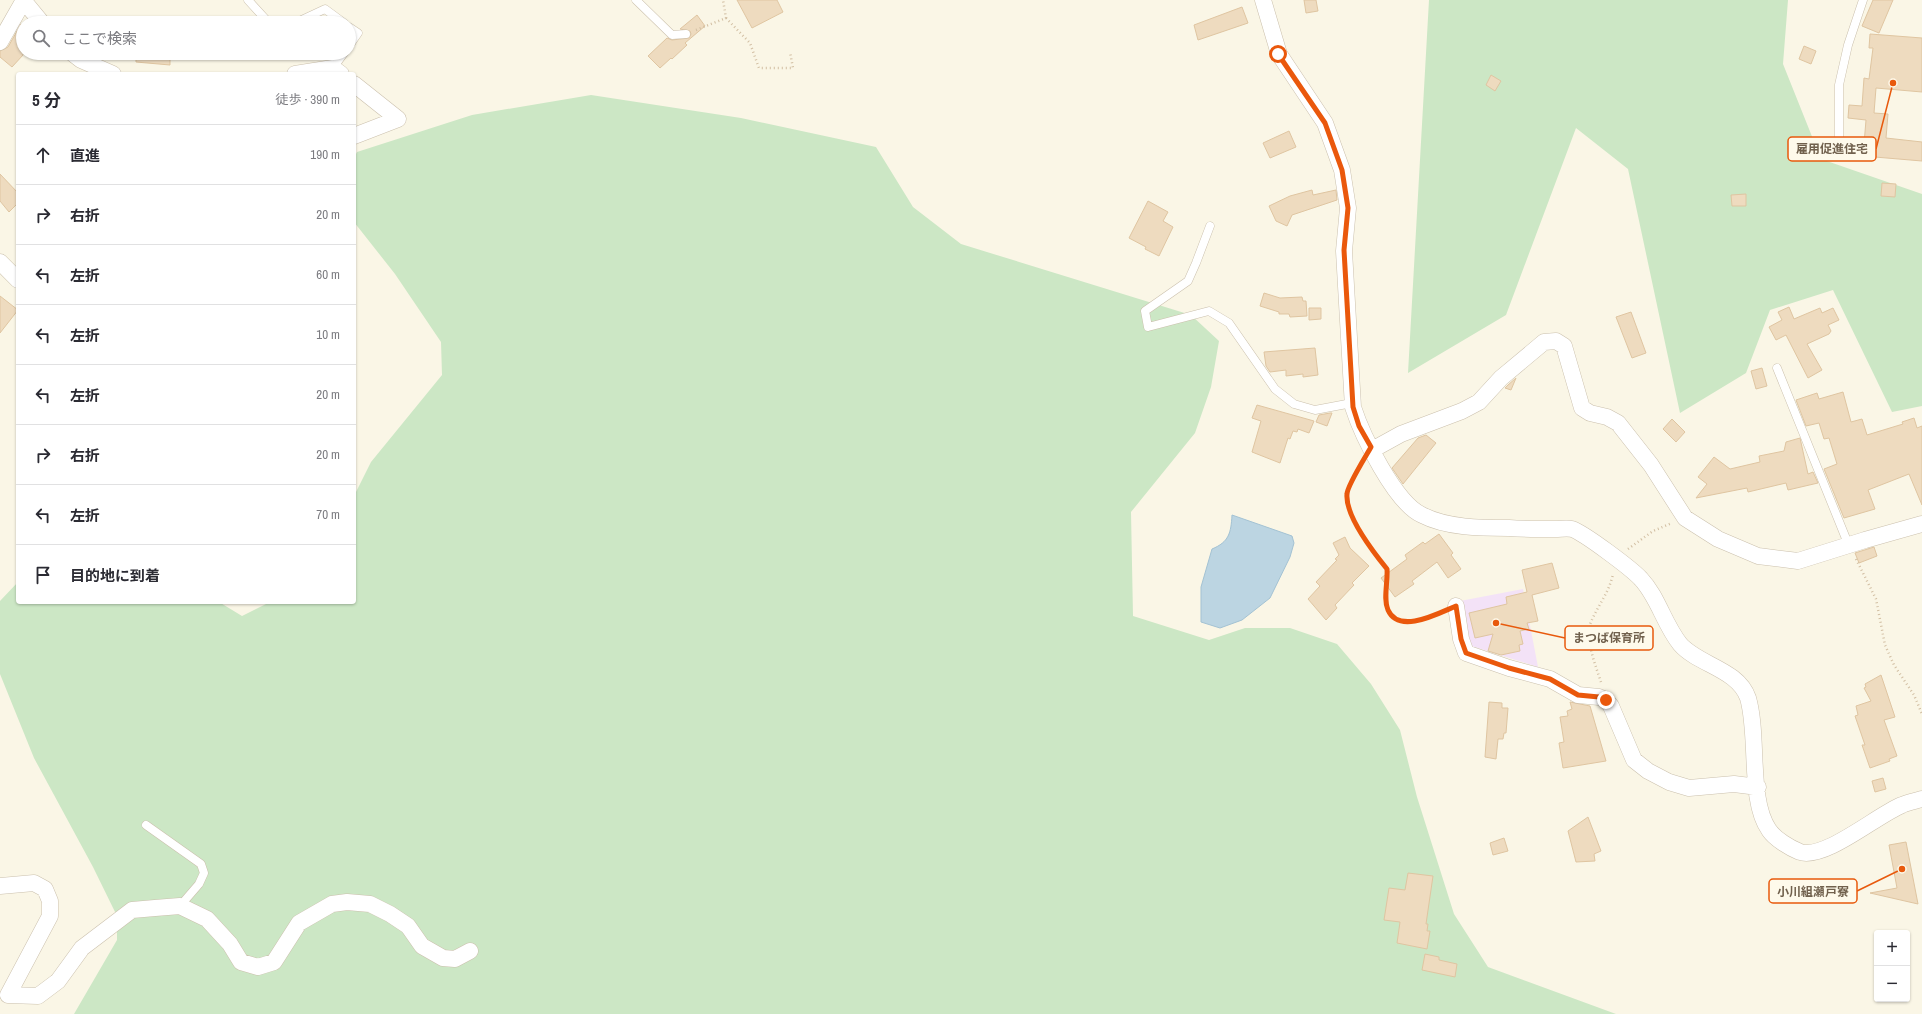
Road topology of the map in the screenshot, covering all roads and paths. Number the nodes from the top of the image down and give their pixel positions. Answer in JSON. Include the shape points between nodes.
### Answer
{"nodes":[{"id":1,"x":24,"y":0,"type":"edge"},
{"id":2,"x":248,"y":0,"type":"edge"},
{"id":3,"x":636,"y":0,"type":"edge"},
{"id":4,"x":723,"y":0,"type":"edge"},
{"id":5,"x":1263,"y":0,"type":"edge"},
{"id":6,"x":1863,"y":0,"type":"edge"},
{"id":7,"x":37,"y":16,"type":"edge"},
{"id":8,"x":263,"y":16,"type":"edge"},
{"id":9,"x":310,"y":16,"type":"edge"},
{"id":10,"x":334,"y":16,"type":"edge"},
{"id":11,"x":726,"y":18,"type":"junction"},
{"id":12,"x":686,"y":34,"type":"joint"},
{"id":13,"x":0,"y":42,"type":"edge"},
{"id":14,"x":790,"y":52,"type":"dead end"},
{"id":15,"x":81,"y":60,"type":"edge"},
{"id":16,"x":341,"y":60,"type":"edge"},
{"id":17,"x":337,"y":71,"type":"edge"},
{"id":18,"x":108,"y":72,"type":"edge"},
{"id":19,"x":323,"y":72,"type":"edge"},
{"id":20,"x":356,"y":86,"type":"edge"},
{"id":21,"x":356,"y":135,"type":"edge"},
{"id":22,"x":1839,"y":153,"type":"dead end"},
{"id":23,"x":1210,"y":226,"type":"dead end"},
{"id":24,"x":0,"y":262,"type":"edge"},
{"id":25,"x":16,"y":278,"type":"edge"},
{"id":26,"x":1778,"y":368,"type":"dead end"},
{"id":27,"x":1352,"y":403,"type":"junction"},
{"id":28,"x":1371,"y":448,"type":"junction"},
{"id":29,"x":1685,"y":518,"type":"junction"},
{"id":30,"x":1922,"y":524,"type":"edge"},
{"id":31,"x":1849,"y":546,"type":"junction"},
{"id":32,"x":1616,"y":560,"type":"junction"},
{"id":33,"x":1456,"y":606,"type":"joint"},
{"id":34,"x":1606,"y":700,"type":"junction"},
{"id":35,"x":1922,"y":714,"type":"edge"},
{"id":36,"x":1758,"y":787,"type":"junction"},
{"id":37,"x":1922,"y":799,"type":"edge"},
{"id":38,"x":146,"y":825,"type":"dead end"},
{"id":39,"x":0,"y":886,"type":"edge"},
{"id":40,"x":180,"y":906,"type":"junction"},
{"id":41,"x":470,"y":951,"type":"dead end"}],
"edges":[{"from":1,"to":7,"type":"street"},
{"from":1,"to":13,"type":"street"},
{"from":2,"to":8,"type":"lane"},
{"from":3,"to":12,"type":"lane","via":[[672,35]]},
{"from":4,"to":11,"type":"path"},
{"from":5,"to":27,"type":"street","via":[[1278,54],[1325,123],[1342,170],[1348,208],[1344,250]]},
{"from":6,"to":22,"type":"lane","via":[[1838,85]]},
{"from":9,"to":10,"type":"lane","via":[[325,9]]},
{"from":11,"to":12,"type":"path"},
{"from":11,"to":14,"type":"path","via":[[750,43],[759,68],[793,68]]},
{"from":15,"to":18,"type":"street"},
{"from":16,"to":17,"type":"lane"},
{"from":17,"to":19,"type":"street"},
{"from":20,"to":21,"type":"street","via":[[398,119]]},
{"from":23,"to":27,"type":"lane","via":[[1188,281],[1145,312],[1148,327],[1209,310],[1229,323],[1275,389],[1294,404],[1315,410]]},
{"from":24,"to":25,"type":"street"},
{"from":26,"to":31,"type":"lane"},
{"from":27,"to":28,"type":"street","via":[[1359,426]]},
{"from":28,"to":29,"type":"street","via":[[1479,402],[1501,378],[1544,342],[1556,341],[1564,346],[1582,408],[1618,423],[1651,465]]},
{"from":28,"to":32,"type":"street","via":[[1407,504],[1420,515],[1442,522],[1486,528],[1573,530]]},
{"from":28,"to":33,"type":"path","via":[[1346,493],[1348,505],[1359,530],[1387,569],[1388,609],[1394,618],[1404,622],[1421,620]]},
{"from":29,"to":31,"type":"street","via":[[1718,539],[1758,556],[1798,562]]},
{"from":29,"to":32,"type":"path","via":[[1653,531],[1633,544]]},
{"from":30,"to":31,"type":"street"},
{"from":31,"to":35,"type":"path","via":[[1876,599],[1885,645]]},
{"from":32,"to":34,"type":"path","via":[[1610,589],[1590,623],[1588,634]]},
{"from":32,"to":36,"type":"street","via":[[1641,578],[1656,599],[1680,644],[1738,682],[1747,695]]},
{"from":33,"to":34,"type":"street","via":[[1466,653],[1550,679],[1578,695]]},
{"from":34,"to":36,"type":"street","via":[[1634,760],[1648,771],[1668,782],[1689,788],[1734,784]]},
{"from":36,"to":37,"type":"street","via":[[1762,816],[1770,832],[1783,843],[1801,852],[1832,846],[1901,805]]},
{"from":38,"to":40,"type":"lane","via":[[201,864],[204,873],[199,884]]},
{"from":39,"to":40,"type":"street","via":[[34,883],[45,889],[50,901],[50,916],[8,995],[38,996],[58,981],[82,948],[132,910]]},
{"from":40,"to":41,"type":"street","via":[[207,919],[230,944],[241,962],[258,967],[274,962],[299,923],[332,904],[347,902],[370,904],[390,914],[408,926],[422,946],[443,958],[455,959]]}]}
